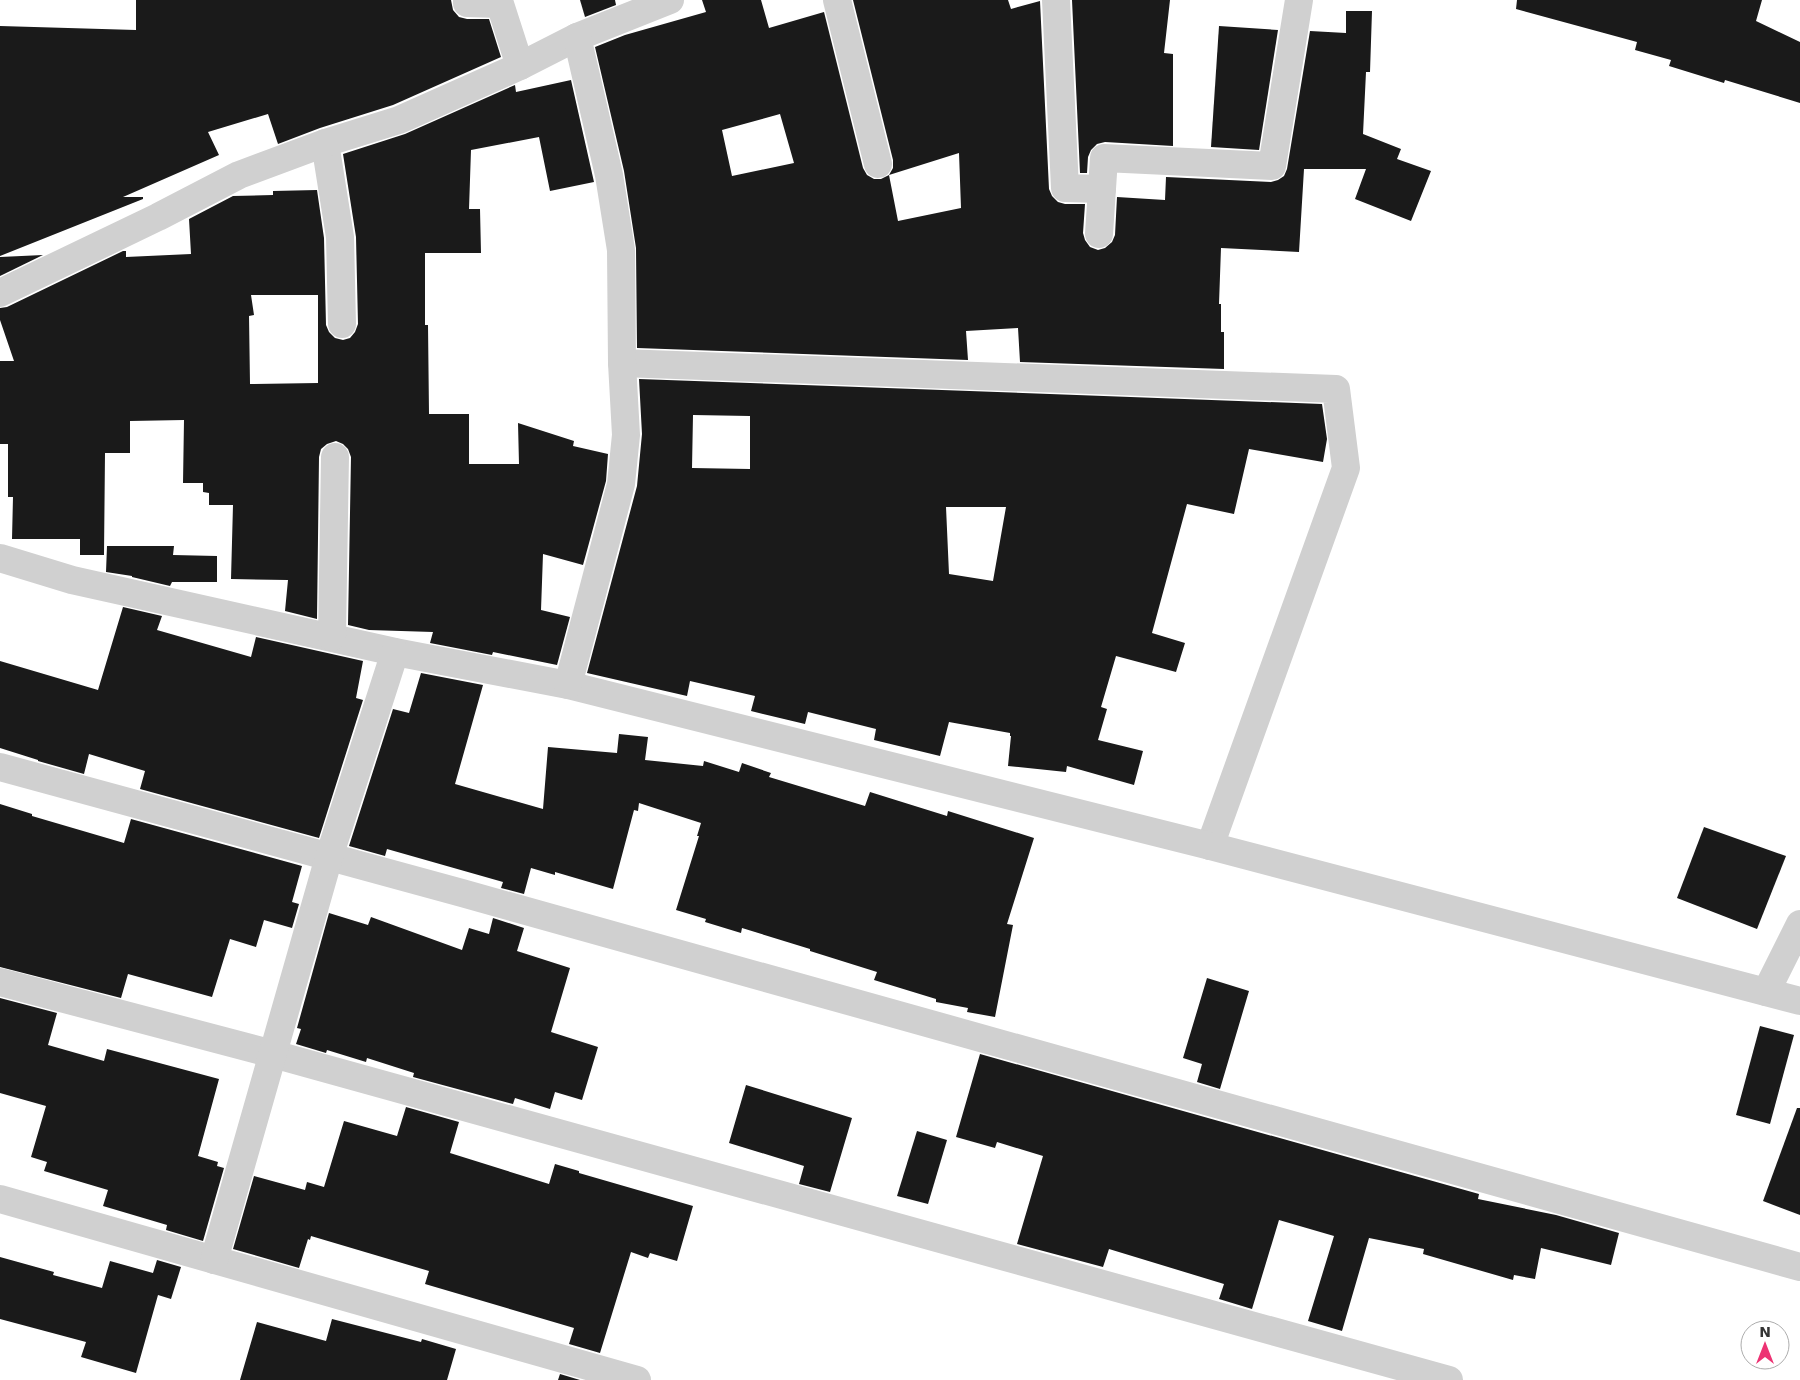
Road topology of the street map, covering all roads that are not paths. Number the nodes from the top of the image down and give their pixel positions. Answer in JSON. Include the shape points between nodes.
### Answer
{"nodes":[{"id":1,"x":467,"y":0,"type":"edge"},
{"id":2,"x":670,"y":0,"type":"edge"},
{"id":3,"x":836,"y":0,"type":"edge"},
{"id":4,"x":1056,"y":0,"type":"edge"},
{"id":5,"x":1298,"y":0,"type":"edge"},
{"id":6,"x":577,"y":37,"type":"junction"},
{"id":7,"x":520,"y":66,"type":"junction"},
{"id":8,"x":325,"y":143,"type":"junction"},
{"id":9,"x":878,"y":164,"type":"dead end"},
{"id":10,"x":1102,"y":189,"type":"junction"},
{"id":11,"x":1099,"y":234,"type":"dead end"},
{"id":12,"x":0,"y":293,"type":"edge"},
{"id":13,"x":342,"y":324,"type":"dead end"},
{"id":14,"x":622,"y":362,"type":"junction"},
{"id":15,"x":335,"y":457,"type":"dead end"},
{"id":16,"x":0,"y":558,"type":"edge"},
{"id":17,"x":332,"y":637,"type":"junction"},
{"id":18,"x":395,"y":652,"type":"junction"},
{"id":19,"x":568,"y":685,"type":"junction"},
{"id":20,"x":0,"y":767,"type":"edge"},
{"id":21,"x":1210,"y":846,"type":"junction"},
{"id":22,"x":330,"y":857,"type":"junction"},
{"id":23,"x":1800,"y":924,"type":"edge"},
{"id":24,"x":0,"y":982,"type":"edge"},
{"id":25,"x":1766,"y":992,"type":"junction"},
{"id":26,"x":1800,"y":1001,"type":"edge"},
{"id":27,"x":273,"y":1054,"type":"junction"},
{"id":28,"x":0,"y":1199,"type":"edge"},
{"id":29,"x":214,"y":1260,"type":"junction"},
{"id":30,"x":1800,"y":1267,"type":"edge"},
{"id":31,"x":637,"y":1380,"type":"edge"},
{"id":32,"x":1449,"y":1380,"type":"edge"}],
"edges":[{"from":1,"to":7,"type":"street","via":[[467,3],[500,4]]},
{"from":2,"to":6,"type":"street"},
{"from":3,"to":9,"type":"street"},
{"from":4,"to":10,"type":"street","via":[[1065,188]]},
{"from":5,"to":10,"type":"street","via":[[1272,166],[1104,158]]},
{"from":6,"to":7,"type":"street"},
{"from":6,"to":14,"type":"street","via":[[609,175],[621,250]]},
{"from":7,"to":8,"type":"street","via":[[399,120]]},
{"from":8,"to":12,"type":"street","via":[[239,174]]},
{"from":8,"to":13,"type":"street","via":[[340,237]]},
{"from":10,"to":11,"type":"street"},
{"from":14,"to":19,"type":"street","via":[[626,436],[621,484]]},
{"from":14,"to":21,"type":"street","via":[[1336,389],[1346,468]]},
{"from":15,"to":17,"type":"street"},
{"from":16,"to":17,"type":"street","via":[[72,580]]},
{"from":17,"to":18,"type":"street"},
{"from":18,"to":19,"type":"street"},
{"from":18,"to":22,"type":"street"},
{"from":19,"to":21,"type":"street"},
{"from":20,"to":22,"type":"street"},
{"from":21,"to":25,"type":"street"},
{"from":22,"to":27,"type":"street"},
{"from":22,"to":30,"type":"street"},
{"from":23,"to":25,"type":"street"},
{"from":24,"to":27,"type":"street"},
{"from":25,"to":26,"type":"street"},
{"from":27,"to":29,"type":"street"},
{"from":27,"to":32,"type":"street"},
{"from":28,"to":29,"type":"street"},
{"from":29,"to":31,"type":"street"}]}
